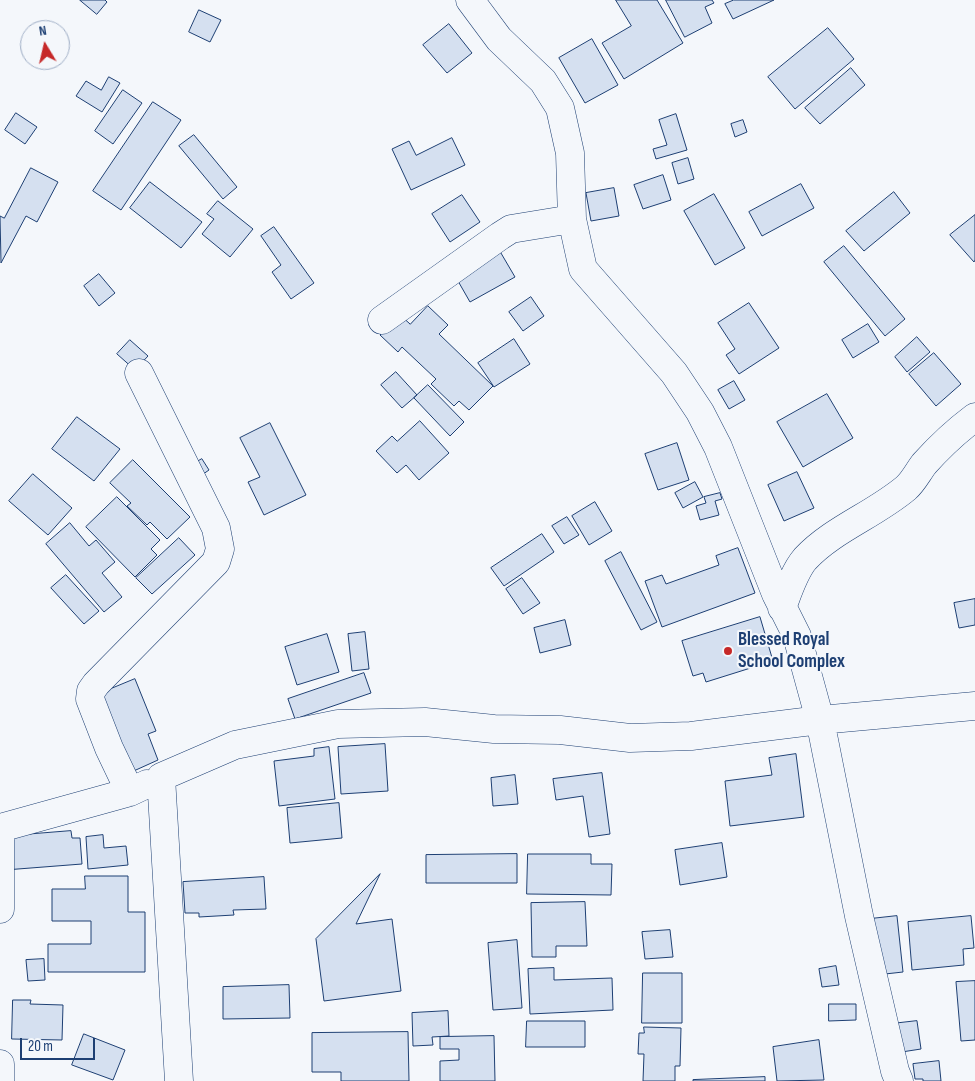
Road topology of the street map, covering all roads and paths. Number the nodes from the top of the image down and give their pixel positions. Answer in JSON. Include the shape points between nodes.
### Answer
{"nodes":[{"id":1,"x":470,"y":0,"type":"edge"},
{"id":2,"x":572,"y":220,"type":"junction"},
{"id":3,"x":382,"y":320,"type":"dead end"},
{"id":4,"x":140,"y":373,"type":"dead end"},
{"id":5,"x":975,"y":417,"type":"edge"},
{"id":6,"x":782,"y":608,"type":"junction"},
{"id":7,"x":975,"y":706,"type":"edge"},
{"id":8,"x":820,"y":720,"type":"junction"},
{"id":9,"x":161,"y":777,"type":"junction"},
{"id":10,"x":130,"y":792,"type":"junction"},
{"id":11,"x":0,"y":828,"type":"edge"},
{"id":12,"x":0,"y":834,"type":"edge"},
{"id":13,"x":0,"y":909,"type":"edge"},
{"id":14,"x":0,"y":1064,"type":"edge"},
{"id":15,"x":0,"y":1081,"type":"edge"},
{"id":16,"x":179,"y":1081,"type":"edge"},
{"id":17,"x":899,"y":1081,"type":"edge"}],
"edges":[{"from":1,"to":2,"type":"street","via":[[499,39],[543,81],[560,108],[570,153]]},
{"from":2,"to":3,"type":"street","via":[[511,229]]},
{"from":2,"to":6,"type":"street","via":[[583,269],[674,373],[700,412],[718,447]]},
{"from":4,"to":10,"type":"street","via":[[216,528],[220,549],[216,562],[91,691],[93,707]]},
{"from":5,"to":6,"type":"street","via":[[953,433],[908,486],[804,560]]},
{"from":6,"to":8,"type":"street","via":[[797,636]]},
{"from":7,"to":8,"type":"street"},
{"from":8,"to":9,"type":"street","via":[[692,736],[630,738],[560,730],[494,729],[425,722],[338,724],[235,745]]},
{"from":8,"to":17,"type":"street","via":[[859,916]]},
{"from":9,"to":10,"type":"street"},
{"from":9,"to":16,"type":"street"},
{"from":10,"to":11,"type":"street"},
{"from":12,"to":13,"type":"street"},
{"from":14,"to":15,"type":"street"}]}
